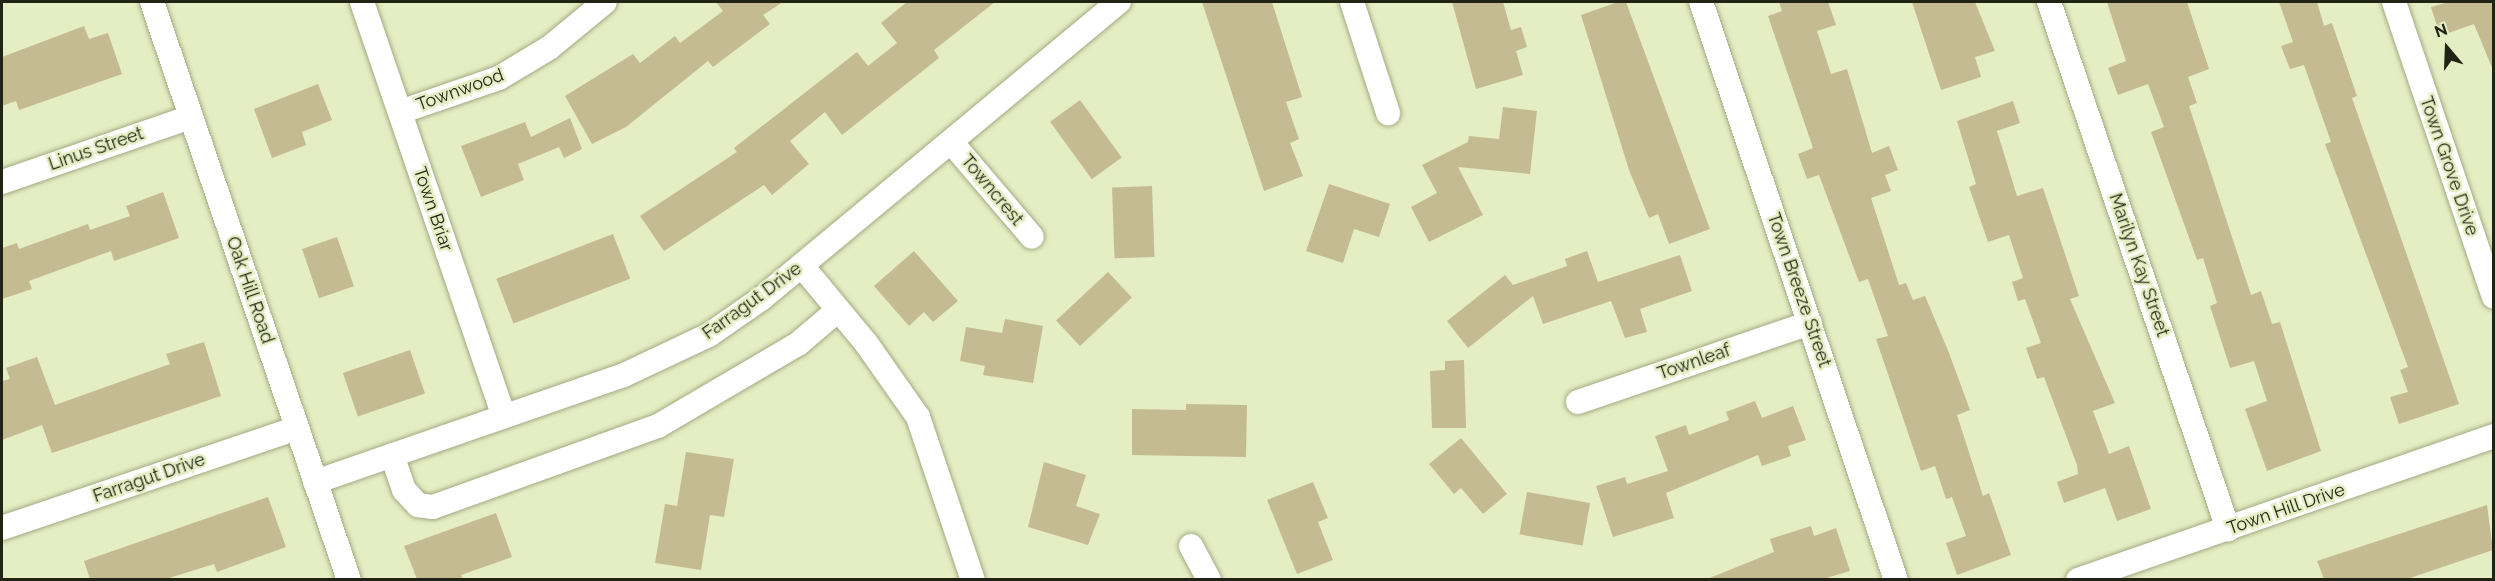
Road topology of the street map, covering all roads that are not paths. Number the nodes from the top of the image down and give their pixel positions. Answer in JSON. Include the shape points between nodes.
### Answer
{"nodes":[{"id":1,"x":152,"y":2,"type":"edge"},
{"id":2,"x":362,"y":2,"type":"edge"},
{"id":3,"x":605,"y":2,"type":"edge"},
{"id":4,"x":1119,"y":2,"type":"edge"},
{"id":5,"x":1352,"y":2,"type":"edge"},
{"id":6,"x":1701,"y":2,"type":"edge"},
{"id":7,"x":2049,"y":2,"type":"edge"},
{"id":8,"x":2394,"y":2,"type":"edge"},
{"id":9,"x":400,"y":112,"type":"junction"},
{"id":10,"x":1388,"y":113,"type":"dead end"},
{"id":11,"x":191,"y":117,"type":"junction"},
{"id":12,"x":952,"y":142,"type":"junction"},
{"id":13,"x":2,"y":182,"type":"edge"},
{"id":14,"x":1032,"y":237,"type":"dead end"},
{"id":15,"x":802,"y":266,"type":"junction"},
{"id":16,"x":2493,"y":297,"type":"edge"},
{"id":17,"x":838,"y":310,"type":"junction"},
{"id":18,"x":1810,"y":323,"type":"junction"},
{"id":19,"x":1578,"y":402,"type":"dead end"},
{"id":20,"x":504,"y":416,"type":"junction"},
{"id":21,"x":297,"y":428,"type":"junction"},
{"id":22,"x":2493,"y":436,"type":"edge"},
{"id":23,"x":392,"y":455,"type":"junction"},
{"id":24,"x":315,"y":482,"type":"junction"},
{"id":25,"x":2,"y":528,"type":"edge"},
{"id":26,"x":2228,"y":529,"type":"junction"},
{"id":27,"x":1191,"y":546,"type":"dead end"},
{"id":28,"x":348,"y":579,"type":"edge"},
{"id":29,"x":973,"y":579,"type":"edge"},
{"id":30,"x":1209,"y":579,"type":"edge"},
{"id":31,"x":1896,"y":579,"type":"edge"},
{"id":32,"x":2078,"y":579,"type":"edge"}],
"edges":[{"from":1,"to":11,"type":"street","name":"Oak Hill Road"},
{"from":2,"to":9,"type":"street","name":"Town Briar"},
{"from":3,"to":9,"type":"street","name":"Townwood","via":[[549,48],[499,78]]},
{"from":4,"to":12,"type":"street","name":"Farragut Drive"},
{"from":5,"to":10,"type":"street"},
{"from":6,"to":18,"type":"street","name":"Town Breeze Street"},
{"from":7,"to":26,"type":"street","name":"Marilyn Kay Street"},
{"from":8,"to":16,"type":"street","name":"Town Grove Drive"},
{"from":9,"to":20,"type":"street","name":"Town Briar"},
{"from":11,"to":13,"type":"street","name":"Linus Street"},
{"from":11,"to":21,"type":"street","name":"Oak Hill Road"},
{"from":12,"to":14,"type":"street","name":"Towncrest"},
{"from":12,"to":15,"type":"street","name":"Farragut Drive"},
{"from":15,"to":17,"type":"street"},
{"from":15,"to":20,"type":"street","name":"Farragut Drive","via":[[709,335],[624,375]]},
{"from":17,"to":23,"type":"street","via":[[798,344],[658,426],[434,507],[418,505],[404,490]]},
{"from":17,"to":29,"type":"street","via":[[918,417]]},
{"from":18,"to":19,"type":"street","name":"Townleaf"},
{"from":18,"to":31,"type":"street","name":"Town Breeze Street"},
{"from":20,"to":23,"type":"street","name":"Farragut Drive"},
{"from":21,"to":24,"type":"street","name":"Oak Hill Road"},
{"from":21,"to":25,"type":"street","name":"Farragut Drive"},
{"from":22,"to":26,"type":"street","name":"Town Hill Drive"},
{"from":23,"to":24,"type":"street","name":"Farragut Drive"},
{"from":24,"to":28,"type":"street","name":"Oak Hill Road"},
{"from":26,"to":32,"type":"street","name":"Town Hill Drive"},
{"from":27,"to":30,"type":"street"}]}
